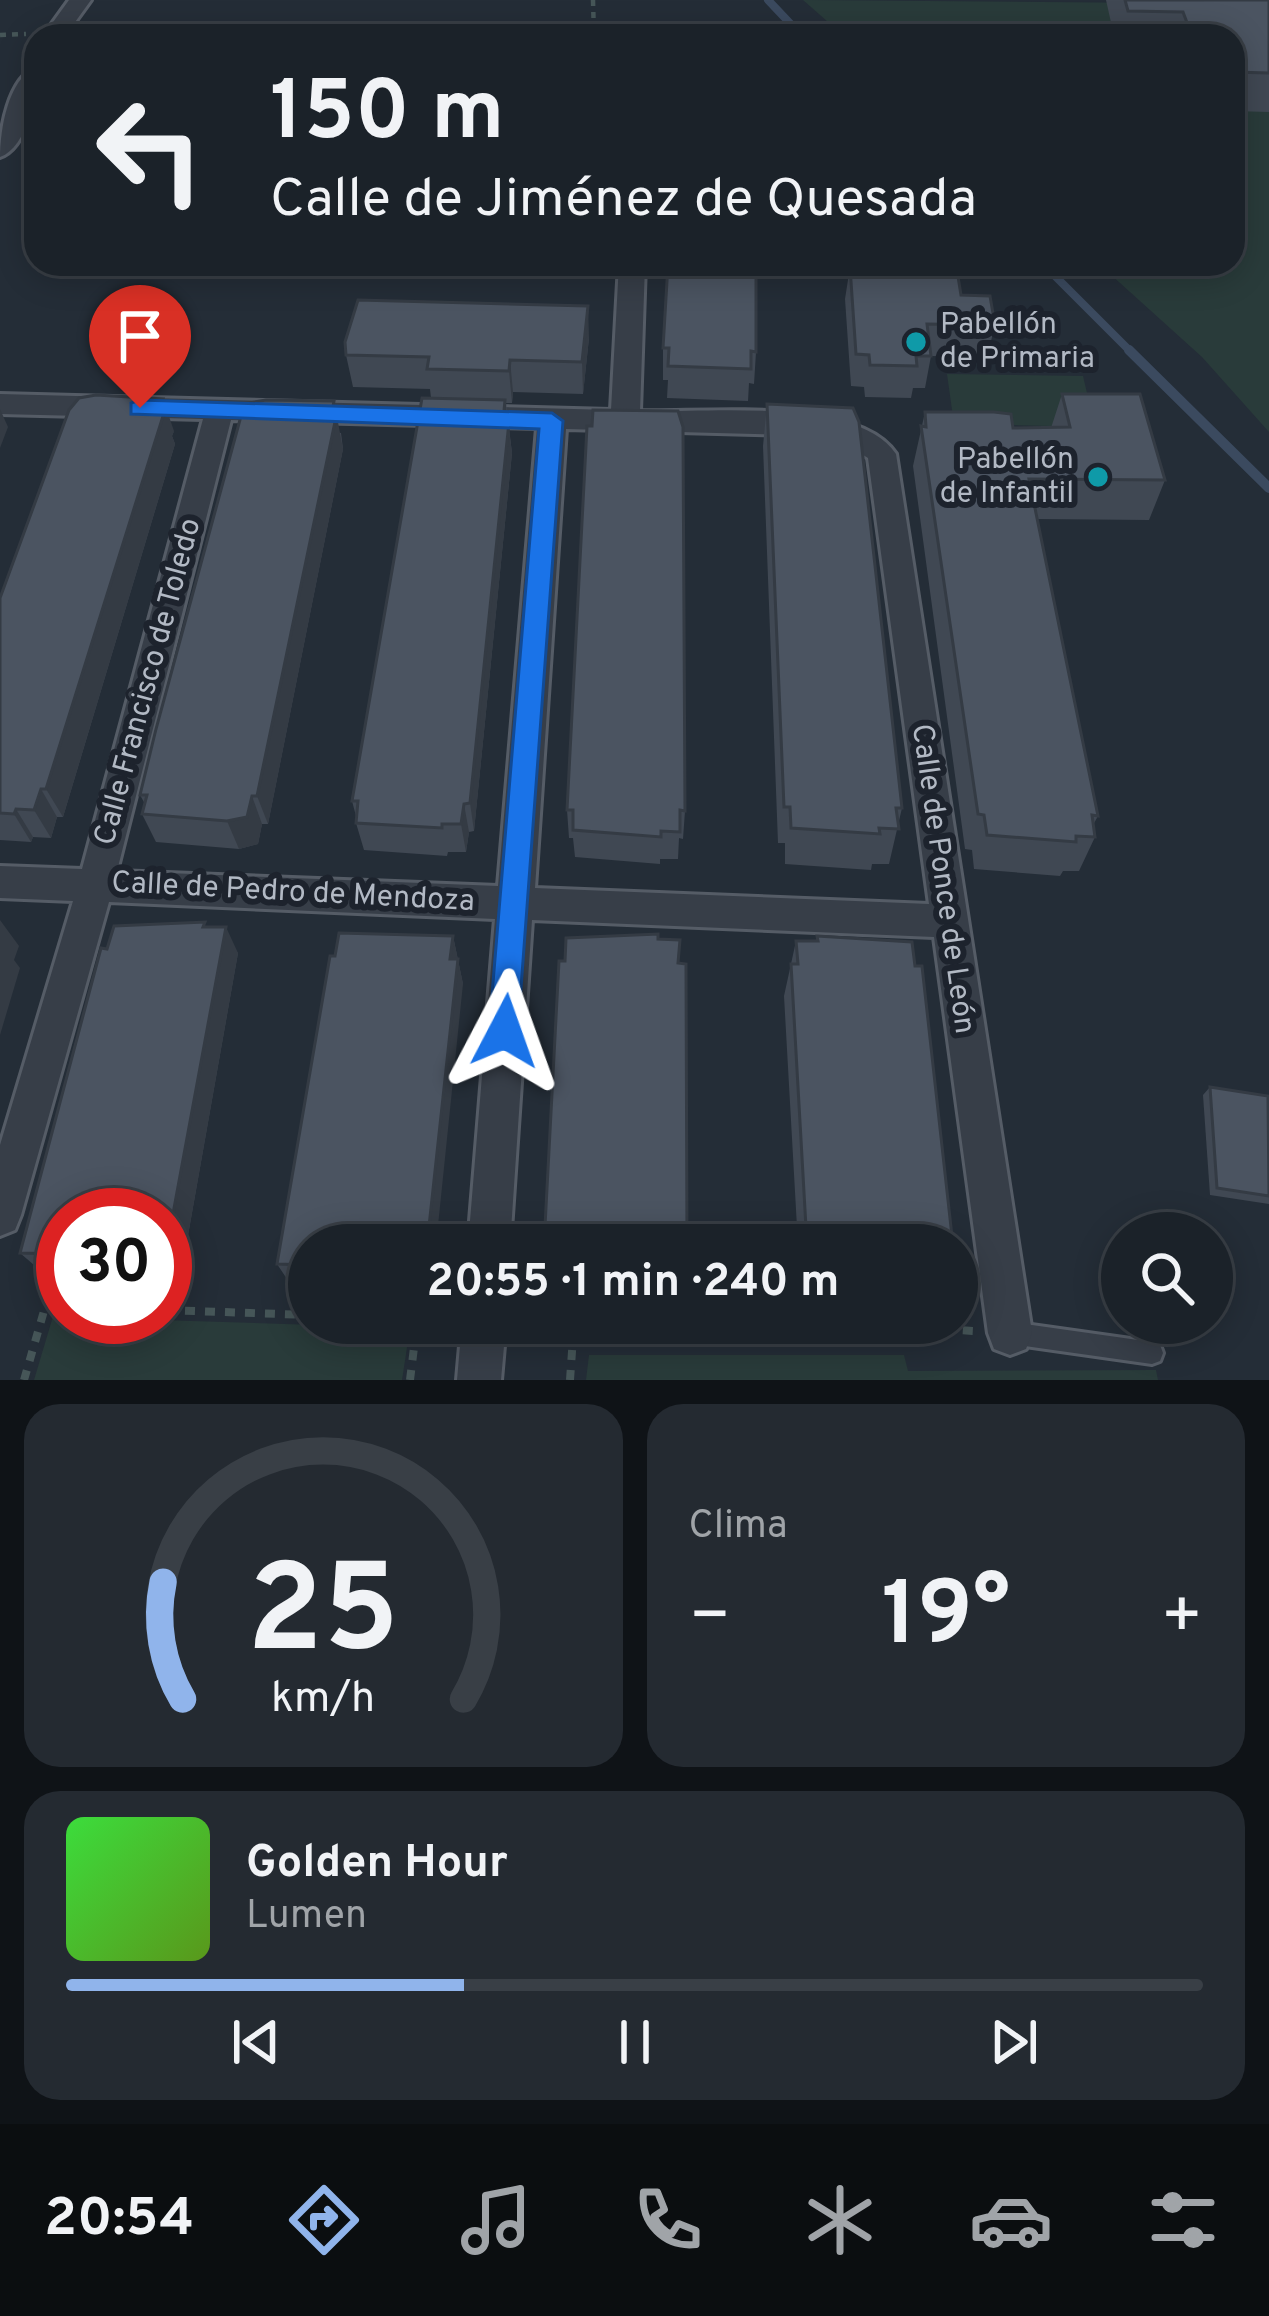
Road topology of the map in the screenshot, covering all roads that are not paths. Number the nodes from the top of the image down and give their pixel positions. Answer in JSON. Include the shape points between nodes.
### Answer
{"nodes":[{"id":1,"x":24,"y":99,"type":"edge"},
{"id":2,"x":0,"y":150,"type":"edge"},
{"id":3,"x":631,"y":276,"type":"edge"},
{"id":4,"x":0,"y":404,"type":"edge"},
{"id":5,"x":219,"y":411,"type":"junction"},
{"id":6,"x":552,"y":421,"type":"junction"},
{"id":7,"x":625,"y":423,"type":"junction"},
{"id":8,"x":0,"y":881,"type":"edge"},
{"id":9,"x":96,"y":883,"type":"junction"},
{"id":10,"x":515,"y":903,"type":"junction"},
{"id":11,"x":946,"y":920,"type":"junction"},
{"id":12,"x":0,"y":1215,"type":"edge"},
{"id":13,"x":491,"y":1224,"type":"edge"},
{"id":14,"x":1010,"y":1333,"type":"joint"},
{"id":15,"x":482,"y":1344,"type":"edge"},
{"id":16,"x":1152,"y":1353,"type":"dead end"},
{"id":17,"x":479,"y":1380,"type":"edge"}],
"edges":[{"from":1,"to":2,"type":"street"},
{"from":3,"to":7,"type":"street"},
{"from":4,"to":5,"type":"street"},
{"from":5,"to":6,"type":"street"},
{"from":5,"to":9,"type":"street","name":"Calle Francisco de Toledo"},
{"from":6,"to":7,"type":"street"},
{"from":6,"to":10,"type":"street"},
{"from":7,"to":11,"type":"street","name":"Calle de Ponce de León","via":[[836,426],[882,454]]},
{"from":8,"to":9,"type":"street","name":"Calle de Pedro de Mendoza"},
{"from":9,"to":10,"type":"street","name":"Calle de Pedro de Mendoza"},
{"from":9,"to":12,"type":"street","name":"Calle Francisco de Toledo"},
{"from":10,"to":11,"type":"street","name":"Calle de Pedro de Mendoza"},
{"from":10,"to":13,"type":"street"},
{"from":11,"to":14,"type":"street","name":"Calle de Ponce de León"},
{"from":14,"to":16,"type":"lane"},
{"from":15,"to":17,"type":"street"}]}
